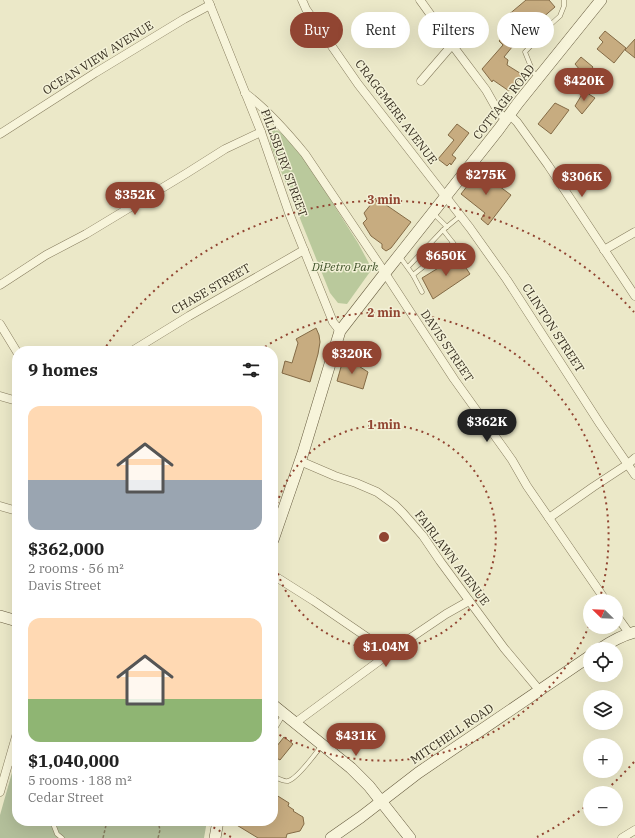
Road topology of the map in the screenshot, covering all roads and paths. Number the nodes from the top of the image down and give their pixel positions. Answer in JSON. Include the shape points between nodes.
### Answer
{"nodes":[{"id":1,"x":302,"y":0,"type":"edge"},
{"id":2,"x":420,"y":0,"type":"edge"},
{"id":3,"x":564,"y":0,"type":"edge"},
{"id":4,"x":209,"y":2,"type":"edge"},
{"id":5,"x":596,"y":2,"type":"edge"},
{"id":6,"x":429,"y":12,"type":"edge"},
{"id":7,"x":449,"y":48,"type":"edge"},
{"id":8,"x":454,"y":48,"type":"edge"},
{"id":9,"x":539,"y":78,"type":"junction"},
{"id":10,"x":421,"y":81,"type":"dead end"},
{"id":11,"x":245,"y":93,"type":"junction"},
{"id":12,"x":508,"y":117,"type":"junction"},
{"id":13,"x":261,"y":132,"type":"junction"},
{"id":14,"x":0,"y":134,"type":"edge"},
{"id":15,"x":445,"y":197,"type":"junction"},
{"id":16,"x":432,"y":213,"type":"junction"},
{"id":17,"x":460,"y":216,"type":"junction"},
{"id":18,"x":445,"y":228,"type":"junction"},
{"id":19,"x":635,"y":232,"type":"edge"},
{"id":20,"x":453,"y":242,"type":"junction"},
{"id":21,"x":304,"y":250,"type":"junction"},
{"id":22,"x":604,"y":250,"type":"junction"},
{"id":23,"x":461,"y":253,"type":"dead end"},
{"id":24,"x":399,"y":255,"type":"junction"},
{"id":25,"x":408,"y":267,"type":"junction"},
{"id":26,"x":385,"y":273,"type":"junction"},
{"id":27,"x":413,"y":275,"type":"junction"},
{"id":28,"x":0,"y":285,"type":"edge"},
{"id":29,"x":422,"y":292,"type":"dead end"},
{"id":30,"x":635,"y":296,"type":"edge"},
{"id":31,"x":0,"y":324,"type":"edge"},
{"id":32,"x":340,"y":331,"type":"junction"},
{"id":33,"x":13,"y":346,"type":"edge"},
{"id":34,"x":140,"y":346,"type":"edge"},
{"id":35,"x":0,"y":396,"type":"edge"},
{"id":36,"x":12,"y":400,"type":"edge"},
{"id":37,"x":635,"y":458,"type":"edge"},
{"id":38,"x":300,"y":461,"type":"junction"},
{"id":39,"x":628,"y":464,"type":"junction"},
{"id":40,"x":635,"y":475,"type":"edge"},
{"id":41,"x":0,"y":506,"type":"edge"},
{"id":42,"x":12,"y":510,"type":"edge"},
{"id":43,"x":549,"y":518,"type":"junction"},
{"id":44,"x":278,"y":525,"type":"edge"},
{"id":45,"x":278,"y":578,"type":"edge"},
{"id":46,"x":601,"y":594,"type":"edge"},
{"id":47,"x":469,"y":601,"type":"junction"},
{"id":48,"x":0,"y":616,"type":"edge"},
{"id":49,"x":12,"y":619,"type":"edge"},
{"id":50,"x":623,"y":622,"type":"edge"},
{"id":51,"x":632,"y":632,"type":"edge"},
{"id":52,"x":612,"y":642,"type":"edge"},
{"id":53,"x":390,"y":653,"type":"junction"},
{"id":54,"x":583,"y":661,"type":"edge"},
{"id":55,"x":540,"y":691,"type":"junction"},
{"id":56,"x":278,"y":709,"type":"edge"},
{"id":57,"x":284,"y":714,"type":"junction"},
{"id":58,"x":295,"y":722,"type":"junction"},
{"id":59,"x":278,"y":724,"type":"edge"},
{"id":60,"x":323,"y":745,"type":"junction"},
{"id":61,"x":12,"y":766,"type":"edge"},
{"id":62,"x":278,"y":778,"type":"edge"},
{"id":63,"x":0,"y":792,"type":"edge"},
{"id":64,"x":381,"y":800,"type":"junction"},
{"id":65,"x":54,"y":826,"type":"edge"},
{"id":66,"x":106,"y":826,"type":"edge"},
{"id":67,"x":159,"y":826,"type":"edge"},
{"id":68,"x":217,"y":826,"type":"edge"},
{"id":69,"x":635,"y":830,"type":"edge"},
{"id":70,"x":62,"y":838,"type":"edge"},
{"id":71,"x":103,"y":838,"type":"edge"},
{"id":72,"x":158,"y":838,"type":"edge"},
{"id":73,"x":215,"y":838,"type":"edge"},
{"id":74,"x":331,"y":838,"type":"edge"},
{"id":75,"x":410,"y":838,"type":"edge"},
{"id":76,"x":622,"y":838,"type":"edge"}],
"edges":[{"from":1,"to":15,"type":"street","name":"CRAGGMERE AVENUE","via":[[358,84]]},
{"from":2,"to":6,"type":"street"},
{"from":3,"to":9,"type":"lane","via":[[560,16],[525,52],[533,72]]},
{"from":4,"to":11,"type":"street","name":"PILLSBURY STREET"},
{"from":4,"to":14,"type":"street","name":"OCEAN VIEW AVENUE"},
{"from":5,"to":9,"type":"street","name":"COTTAGE ROAD"},
{"from":7,"to":10,"type":"street"},
{"from":8,"to":12,"type":"street","via":[[486,90],[499,113]]},
{"from":9,"to":12,"type":"street","name":"COTTAGE ROAD"},
{"from":11,"to":13,"type":"street","name":"PILLSBURY STREET"},
{"from":11,"to":26,"type":"street","name":"DAVIS STREET","via":[[277,122],[305,154]]},
{"from":12,"to":15,"type":"street","name":"COTTAGE ROAD"},
{"from":12,"to":22,"type":"street","via":[[517,122]]},
{"from":13,"to":21,"type":"street","name":"PILLSBURY STREET"},
{"from":13,"to":28,"type":"street","via":[[225,149]]},
{"from":15,"to":16,"type":"street","name":"COTTAGE ROAD"},
{"from":15,"to":17,"type":"street","name":"CLINTON STREET"},
{"from":16,"to":18,"type":"lane"},
{"from":16,"to":24,"type":"street","name":"COTTAGE ROAD"},
{"from":17,"to":18,"type":"lane"},
{"from":17,"to":39,"type":"street","name":"CLINTON STREET","via":[[507,280]]},
{"from":18,"to":20,"type":"lane"},
{"from":18,"to":25,"type":"lane"},
{"from":19,"to":22,"type":"street"},
{"from":20,"to":23,"type":"lane"},
{"from":20,"to":27,"type":"lane"},
{"from":21,"to":32,"type":"street","name":"PILLSBURY STREET","via":[[333,322]]},
{"from":21,"to":34,"type":"street","name":"CHASE STREET"},
{"from":22,"to":30,"type":"street"},
{"from":24,"to":25,"type":"lane"},
{"from":24,"to":26,"type":"street","name":"COTTAGE ROAD"},
{"from":25,"to":27,"type":"lane"},
{"from":26,"to":32,"type":"street","name":"COTTAGE ROAD"},
{"from":26,"to":43,"type":"street","name":"DAVIS STREET"},
{"from":27,"to":29,"type":"lane"},
{"from":31,"to":33,"type":"street"},
{"from":32,"to":38,"type":"street","name":"COTTAGE ROAD"},
{"from":35,"to":36,"type":"street"},
{"from":37,"to":39,"type":"street"},
{"from":38,"to":44,"type":"street","name":"COTTAGE ROAD"},
{"from":38,"to":47,"type":"street","name":"FAIRLAWN AVENUE","via":[[377,492],[395,505],[423,536]]},
{"from":39,"to":40,"type":"street","name":"CLINTON STREET"},
{"from":39,"to":43,"type":"street"},
{"from":41,"to":42,"type":"street"},
{"from":43,"to":46,"type":"street","name":"DAVIS STREET"},
{"from":45,"to":53,"type":"street"},
{"from":47,"to":53,"type":"street"},
{"from":47,"to":55,"type":"street","name":"FAIRLAWN AVENUE"},
{"from":48,"to":49,"type":"street"},
{"from":50,"to":51,"type":"street"},
{"from":51,"to":52,"type":"street"},
{"from":53,"to":58,"type":"street"},
{"from":54,"to":55,"type":"street","name":"MITCHELL ROAD"},
{"from":55,"to":64,"type":"street","name":"MITCHELL ROAD"},
{"from":56,"to":57,"type":"street"},
{"from":57,"to":58,"type":"street"},
{"from":57,"to":59,"type":"lane"},
{"from":58,"to":60,"type":"street"},
{"from":60,"to":62,"type":"lane","via":[[291,780]]},
{"from":60,"to":64,"type":"street","via":[[370,786]]},
{"from":61,"to":63,"type":"street"},
{"from":64,"to":74,"type":"street","name":"MITCHELL ROAD"},
{"from":64,"to":75,"type":"street"},
{"from":65,"to":70,"type":"lane"},
{"from":66,"to":71,"type":"path"},
{"from":67,"to":72,"type":"path"},
{"from":68,"to":73,"type":"street"},
{"from":69,"to":76,"type":"street"}]}
